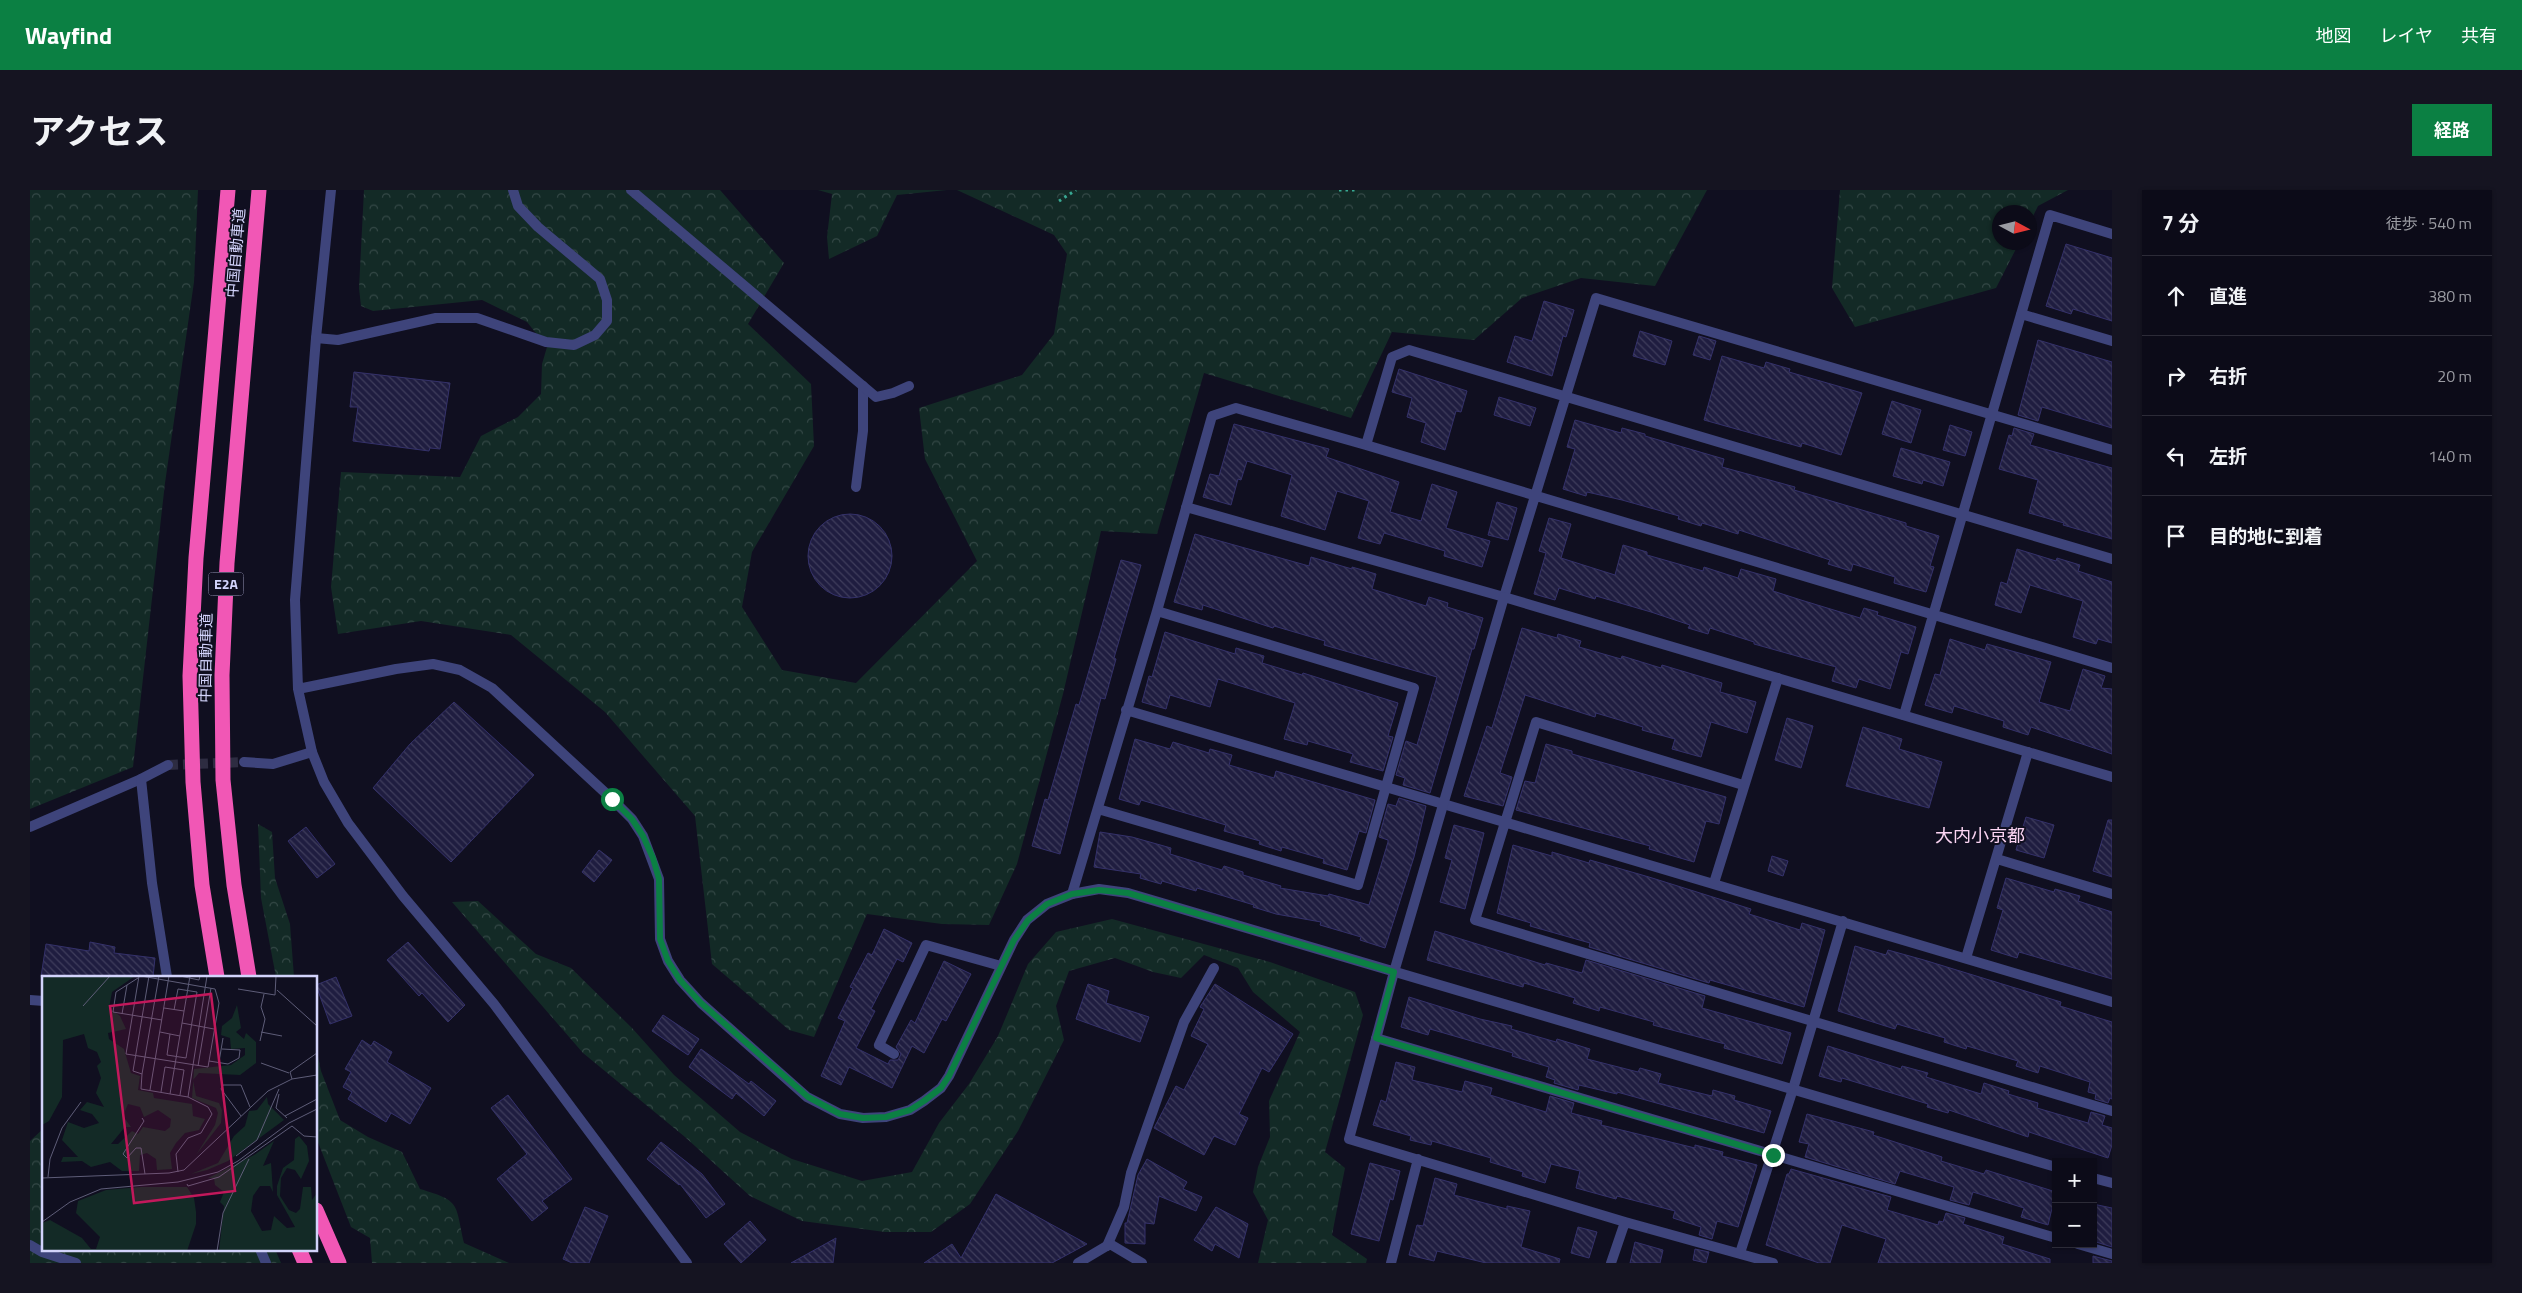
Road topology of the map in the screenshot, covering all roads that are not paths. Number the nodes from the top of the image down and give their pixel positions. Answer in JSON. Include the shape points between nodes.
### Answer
{"nodes":[{"id":1,"x":228,"y":190,"type":"edge"},
{"id":2,"x":259,"y":190,"type":"edge"},
{"id":3,"x":330,"y":190,"type":"edge"},
{"id":4,"x":513,"y":190,"type":"edge"},
{"id":5,"x":631,"y":190,"type":"edge"},
{"id":6,"x":2112,"y":234,"type":"edge"},
{"id":7,"x":2021,"y":314,"type":"junction"},
{"id":8,"x":316,"y":338,"type":"junction"},
{"id":9,"x":2112,"y":341,"type":"edge"},
{"id":10,"x":863,"y":386,"type":"junction"},
{"id":11,"x":909,"y":386,"type":"dead end"},
{"id":12,"x":1565,"y":398,"type":"junction"},
{"id":13,"x":1991,"y":414,"type":"junction"},
{"id":14,"x":1366,"y":445,"type":"junction"},
{"id":15,"x":2112,"y":450,"type":"edge"},
{"id":16,"x":856,"y":487,"type":"dead end"},
{"id":17,"x":1537,"y":496,"type":"junction"},
{"id":18,"x":1186,"y":507,"type":"junction"},
{"id":19,"x":1962,"y":514,"type":"junction"},
{"id":20,"x":2112,"y":559,"type":"edge"},
{"id":21,"x":1504,"y":597,"type":"junction"},
{"id":22,"x":1157,"y":611,"type":"junction"},
{"id":23,"x":1933,"y":614,"type":"junction"},
{"id":24,"x":2112,"y":668,"type":"edge"},
{"id":25,"x":1778,"y":678,"type":"junction"},
{"id":26,"x":298,"y":689,"type":"junction"},
{"id":27,"x":1126,"y":710,"type":"junction"},
{"id":28,"x":1904,"y":715,"type":"junction"},
{"id":29,"x":312,"y":752,"type":"junction"},
{"id":30,"x":2028,"y":752,"type":"junction"},
{"id":31,"x":244,"y":762,"type":"tunnel mouth"},
{"id":32,"x":168,"y":765,"type":"tunnel mouth"},
{"id":33,"x":2112,"y":777,"type":"edge"},
{"id":34,"x":141,"y":778,"type":"junction"},
{"id":35,"x":1743,"y":785,"type":"junction"},
{"id":36,"x":1385,"y":787,"type":"junction"},
{"id":37,"x":1442,"y":804,"type":"junction"},
{"id":38,"x":1098,"y":809,"type":"junction"},
{"id":39,"x":1505,"y":822,"type":"junction"},
{"id":40,"x":30,"y":827,"type":"edge"},
{"id":41,"x":1997,"y":859,"type":"junction"},
{"id":42,"x":1714,"y":883,"type":"junction"},
{"id":43,"x":1072,"y":894,"type":"junction"},
{"id":44,"x":2112,"y":894,"type":"edge"},
{"id":45,"x":1843,"y":921,"type":"junction"},
{"id":46,"x":1966,"y":958,"type":"junction"},
{"id":47,"x":1001,"y":966,"type":"junction"},
{"id":48,"x":1214,"y":968,"type":"dead end"},
{"id":49,"x":1394,"y":972,"type":"junction"},
{"id":50,"x":166,"y":976,"type":"edge"},
{"id":51,"x":217,"y":976,"type":"edge"},
{"id":52,"x":249,"y":976,"type":"edge"},
{"id":53,"x":2112,"y":1002,"type":"edge"},
{"id":54,"x":1812,"y":1021,"type":"junction"},
{"id":55,"x":1376,"y":1038,"type":"junction"},
{"id":56,"x":894,"y":1054,"type":"dead end"},
{"id":57,"x":1793,"y":1089,"type":"junction"},
{"id":58,"x":2112,"y":1111,"type":"edge"},
{"id":59,"x":1773,"y":1155,"type":"junction"},
{"id":60,"x":1418,"y":1159,"type":"junction"},
{"id":61,"x":2052,"y":1166,"type":"edge"},
{"id":62,"x":2097,"y":1179,"type":"edge"},
{"id":63,"x":2112,"y":1183,"type":"edge"},
{"id":64,"x":318,"y":1215,"type":"edge"},
{"id":65,"x":1625,"y":1222,"type":"junction"},
{"id":66,"x":2052,"y":1237,"type":"edge"},
{"id":67,"x":30,"y":1245,"type":"edge"},
{"id":68,"x":1107,"y":1246,"type":"junction"},
{"id":69,"x":2092,"y":1248,"type":"edge"},
{"id":70,"x":260,"y":1250,"type":"edge"},
{"id":71,"x":299,"y":1250,"type":"edge"},
{"id":72,"x":1740,"y":1253,"type":"junction"},
{"id":73,"x":2112,"y":1254,"type":"edge"},
{"id":74,"x":1395,"y":1262,"type":"edge"},
{"id":75,"x":76,"y":1263,"type":"edge"},
{"id":76,"x":266,"y":1263,"type":"edge"},
{"id":77,"x":305,"y":1263,"type":"edge"},
{"id":78,"x":339,"y":1263,"type":"edge"},
{"id":79,"x":687,"y":1263,"type":"edge"},
{"id":80,"x":1078,"y":1263,"type":"edge"},
{"id":81,"x":1142,"y":1263,"type":"edge"},
{"id":82,"x":1611,"y":1263,"type":"edge"},
{"id":83,"x":1773,"y":1263,"type":"edge"}],
"edges":[{"from":1,"to":51,"type":"highway","name":"中国自動車道","number":"E2A","via":[[196,558],[190,676],[193,782],[202,885]]},
{"from":2,"to":52,"type":"highway","name":"中国自動車道","number":"E2A","via":[[227,563],[222,675],[223,780],[234,885]]},
{"from":3,"to":8,"type":"street"},
{"from":4,"to":8,"type":"street","via":[[518,206],[538,227],[600,279],[608,300],[606,321],[595,335],[574,345],[546,342],[477,318],[436,318],[338,340]]},
{"from":5,"to":10,"type":"street"},
{"from":6,"to":7,"type":"street","via":[[2050,215]]},
{"from":7,"to":9,"type":"street"},
{"from":7,"to":13,"type":"street"},
{"from":8,"to":26,"type":"street","via":[[295,600]]},
{"from":10,"to":11,"type":"street","via":[[876,397],[893,394]]},
{"from":10,"to":16,"type":"street","via":[[863,431]]},
{"from":12,"to":13,"type":"street","via":[[1596,298]]},
{"from":12,"to":14,"type":"street","via":[[1409,350],[1392,357]]},
{"from":12,"to":17,"type":"street"},
{"from":12,"to":19,"type":"street"},
{"from":13,"to":15,"type":"street"},
{"from":13,"to":19,"type":"street"},
{"from":14,"to":17,"type":"street"},
{"from":14,"to":18,"type":"street","via":[[1236,408],[1212,416]]},
{"from":17,"to":21,"type":"street"},
{"from":17,"to":23,"type":"street"},
{"from":18,"to":21,"type":"street"},
{"from":18,"to":22,"type":"street"},
{"from":19,"to":20,"type":"street"},
{"from":19,"to":23,"type":"street"},
{"from":21,"to":25,"type":"street"},
{"from":21,"to":37,"type":"street"},
{"from":22,"to":27,"type":"street"},
{"from":22,"to":36,"type":"street","via":[[1414,688]]},
{"from":23,"to":24,"type":"street"},
{"from":23,"to":28,"type":"street"},
{"from":25,"to":28,"type":"street"},
{"from":25,"to":35,"type":"street"},
{"from":26,"to":29,"type":"street"},
{"from":26,"to":47,"type":"street","via":[[433,664],[460,670],[492,688],[612,799],[643,836],[659,879],[660,939],[680,980],[701,1003],[808,1097],[840,1114],[886,1117],[910,1110],[941,1088],[959,1058]]},
{"from":27,"to":36,"type":"street"},
{"from":27,"to":38,"type":"street"},
{"from":28,"to":30,"type":"street"},
{"from":29,"to":31,"type":"street","via":[[273,764]]},
{"from":29,"to":79,"type":"street","via":[[324,782],[348,823],[403,896],[494,1004]]},
{"from":30,"to":33,"type":"street"},
{"from":30,"to":41,"type":"street"},
{"from":32,"to":34,"type":"street"},
{"from":34,"to":40,"type":"street"},
{"from":34,"to":50,"type":"street"},
{"from":35,"to":39,"type":"street","via":[[1536,722]]},
{"from":35,"to":42,"type":"street"},
{"from":36,"to":37,"type":"street"},
{"from":36,"to":38,"type":"street","via":[[1358,885]]},
{"from":37,"to":39,"type":"street"},
{"from":37,"to":49,"type":"street"},
{"from":38,"to":43,"type":"street"},
{"from":39,"to":42,"type":"street"},
{"from":39,"to":54,"type":"street","via":[[1475,920]]},
{"from":41,"to":44,"type":"street"},
{"from":41,"to":46,"type":"street"},
{"from":42,"to":45,"type":"street"},
{"from":43,"to":47,"type":"street","via":[[1047,904],[1028,920]]},
{"from":43,"to":49,"type":"street","via":[[1099,890],[1128,893]]},
{"from":45,"to":46,"type":"street"},
{"from":45,"to":54,"type":"street"},
{"from":46,"to":53,"type":"street"},
{"from":47,"to":56,"type":"street","via":[[926,945],[879,1045]]},
{"from":48,"to":68,"type":"street","via":[[1181,1030],[1131,1173],[1124,1206]]},
{"from":49,"to":55,"type":"street"},
{"from":49,"to":57,"type":"street"},
{"from":54,"to":57,"type":"street"},
{"from":54,"to":58,"type":"street"},
{"from":55,"to":59,"type":"street"},
{"from":55,"to":60,"type":"street","via":[[1350,1139]]},
{"from":57,"to":59,"type":"street"},
{"from":57,"to":61,"type":"street"},
{"from":59,"to":66,"type":"street"},
{"from":59,"to":72,"type":"street"},
{"from":60,"to":65,"type":"street"},
{"from":60,"to":74,"type":"street"},
{"from":62,"to":63,"type":"street"},
{"from":64,"to":78,"type":"highway"},
{"from":65,"to":72,"type":"street"},
{"from":65,"to":82,"type":"street"},
{"from":67,"to":75,"type":"street"},
{"from":68,"to":80,"type":"street"},
{"from":68,"to":81,"type":"street","via":[[1110,1244]]},
{"from":69,"to":73,"type":"street"},
{"from":70,"to":76,"type":"street"},
{"from":71,"to":77,"type":"highway"},
{"from":72,"to":83,"type":"street"}]}
